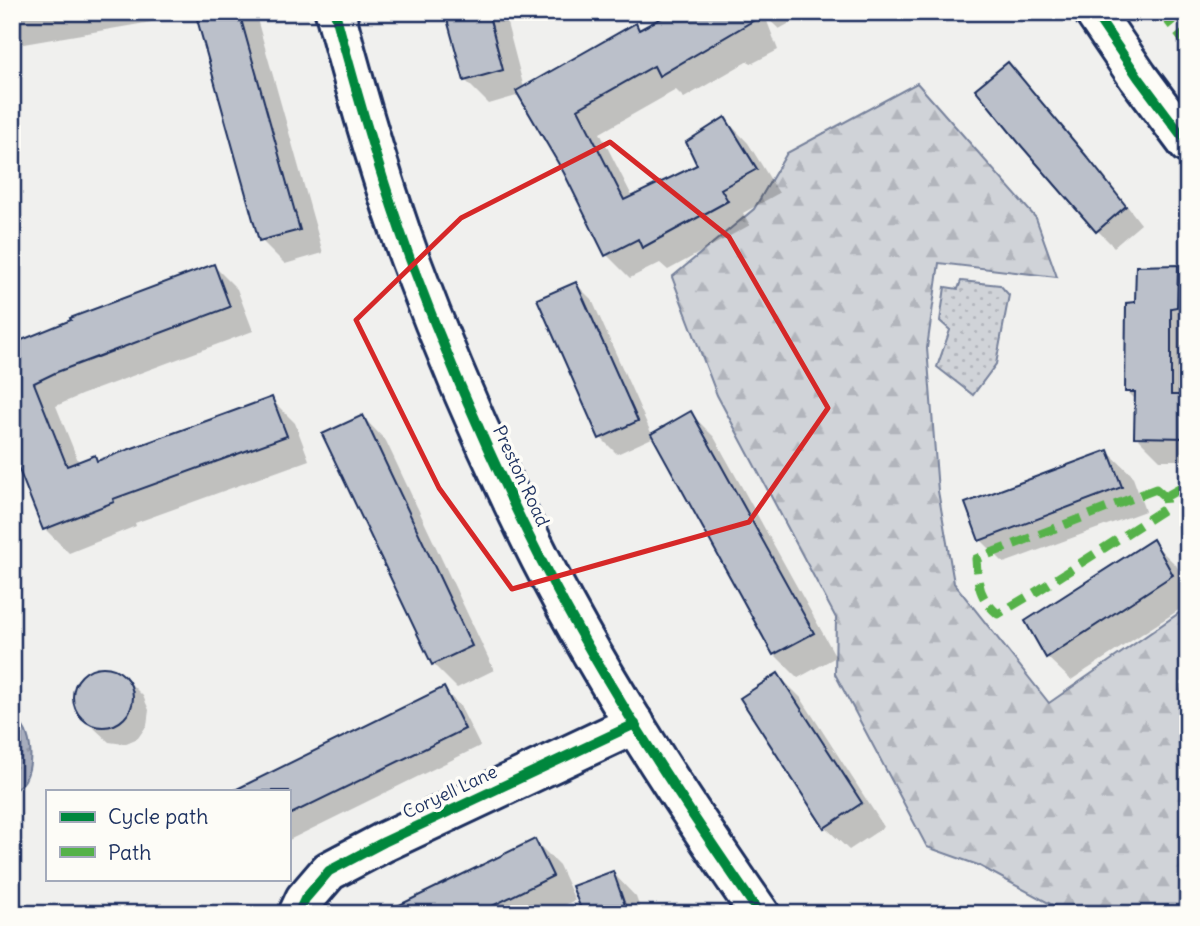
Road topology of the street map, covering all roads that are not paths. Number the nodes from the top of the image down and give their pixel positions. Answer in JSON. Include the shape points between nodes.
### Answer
{"nodes":[{"id":1,"x":335,"y":12,"type":"edge"},
{"id":2,"x":1094,"y":12,"type":"edge"},
{"id":3,"x":1188,"y":144,"type":"edge"},
{"id":4,"x":635,"y":724,"type":"junction"},
{"id":5,"x":298,"y":914,"type":"edge"},
{"id":6,"x":760,"y":914,"type":"edge"}],
"edges":[{"from":1,"to":4,"type":"street","name":"Preston Road","via":[[389,196],[457,378],[529,535]]},
{"from":2,"to":3,"type":"street"},
{"from":4,"to":5,"type":"street","name":"Coryell Lane","via":[[329,871]]},
{"from":4,"to":6,"type":"street","name":"Preston Road"}]}
